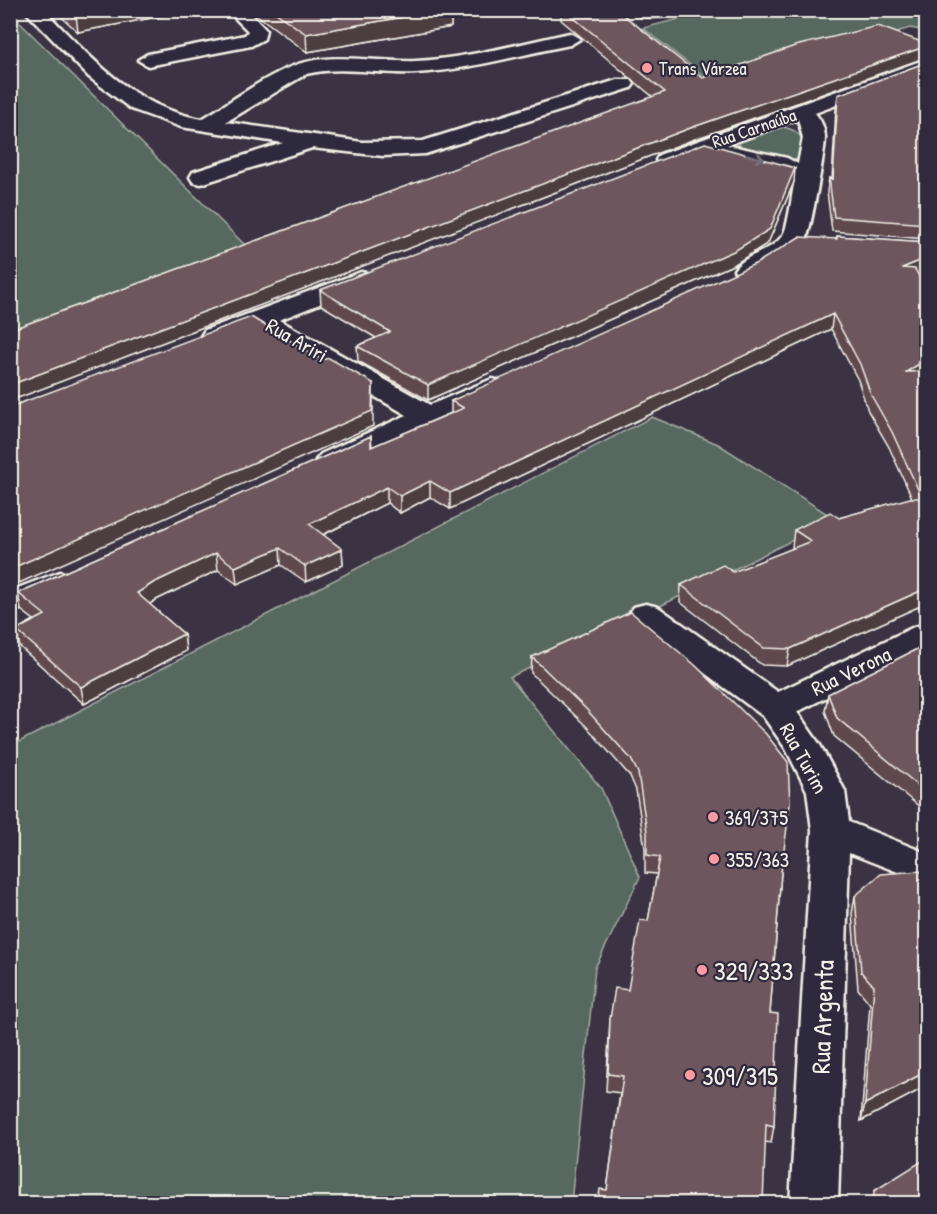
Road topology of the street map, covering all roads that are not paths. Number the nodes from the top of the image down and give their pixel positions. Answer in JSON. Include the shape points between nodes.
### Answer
{"nodes":[{"id":1,"x":33,"y":10,"type":"edge"},
{"id":2,"x":236,"y":10,"type":"edge"},
{"id":3,"x":638,"y":10,"type":"edge"},
{"id":4,"x":667,"y":10,"type":"edge"},
{"id":5,"x":570,"y":39,"type":"dead end"},
{"id":6,"x":148,"y":60,"type":"dead end"},
{"id":7,"x":927,"y":65,"type":"edge"},
{"id":8,"x":624,"y":84,"type":"dead end"},
{"id":9,"x":803,"y":111,"type":"junction"},
{"id":10,"x":206,"y":124,"type":"junction"},
{"id":11,"x":312,"y":141,"type":"junction"},
{"id":12,"x":701,"y":147,"type":"junction"},
{"id":13,"x":645,"y":168,"type":"edge"},
{"id":14,"x":201,"y":177,"type":"dead end"},
{"id":15,"x":807,"y":177,"type":"junction"},
{"id":16,"x":380,"y":271,"type":"edge"},
{"id":17,"x":723,"y":281,"type":"edge"},
{"id":18,"x":259,"y":319,"type":"junction"},
{"id":19,"x":194,"y":344,"type":"edge"},
{"id":20,"x":516,"y":376,"type":"edge"},
{"id":21,"x":430,"y":416,"type":"junction"},
{"id":22,"x":311,"y":469,"type":"edge"},
{"id":23,"x":86,"y":570,"type":"edge"},
{"id":24,"x":10,"y":603,"type":"edge"},
{"id":25,"x":646,"y":614,"type":"dead end"},
{"id":26,"x":927,"y":634,"type":"edge"},
{"id":27,"x":776,"y":708,"type":"junction"},
{"id":28,"x":831,"y":830,"type":"junction"},
{"id":29,"x":927,"y":869,"type":"edge"},
{"id":30,"x":814,"y":1203,"type":"edge"}],
"edges":[{"from":1,"to":10,"type":"street","via":[[137,104],[155,113]]},
{"from":2,"to":6,"type":"street","via":[[257,30],[251,40]]},
{"from":3,"to":4,"type":"street"},
{"from":5,"to":10,"type":"street","via":[[435,65],[411,67],[349,61],[315,65],[299,70]]},
{"from":7,"to":9,"type":"street","name":"Rua Carnaúba"},
{"from":8,"to":11,"type":"street","via":[[425,147],[362,149]]},
{"from":9,"to":12,"type":"street","name":"Rua Carnaúba"},
{"from":9,"to":15,"type":"street","via":[[811,122],[814,138]]},
{"from":10,"to":11,"type":"street"},
{"from":11,"to":14,"type":"street"},
{"from":12,"to":13,"type":"street","name":"Rua Carnaúba"},
{"from":12,"to":15,"type":"street","one_way":true,"via":[[779,163]]},
{"from":15,"to":17,"type":"street","via":[[807,238]]},
{"from":16,"to":18,"type":"street"},
{"from":18,"to":19,"type":"street"},
{"from":18,"to":21,"type":"street","name":"Rua Ariri"},
{"from":20,"to":21,"type":"street"},
{"from":21,"to":22,"type":"street"},
{"from":23,"to":24,"type":"street"},
{"from":25,"to":27,"type":"street","name":"Rua Turim"},
{"from":26,"to":27,"type":"street","name":"Rua Verona"},
{"from":27,"to":28,"type":"street","name":"Rua Turim","via":[[802,745],[826,791]]},
{"from":28,"to":29,"type":"street"},
{"from":28,"to":30,"type":"street","name":"Rua Argenta"}]}
